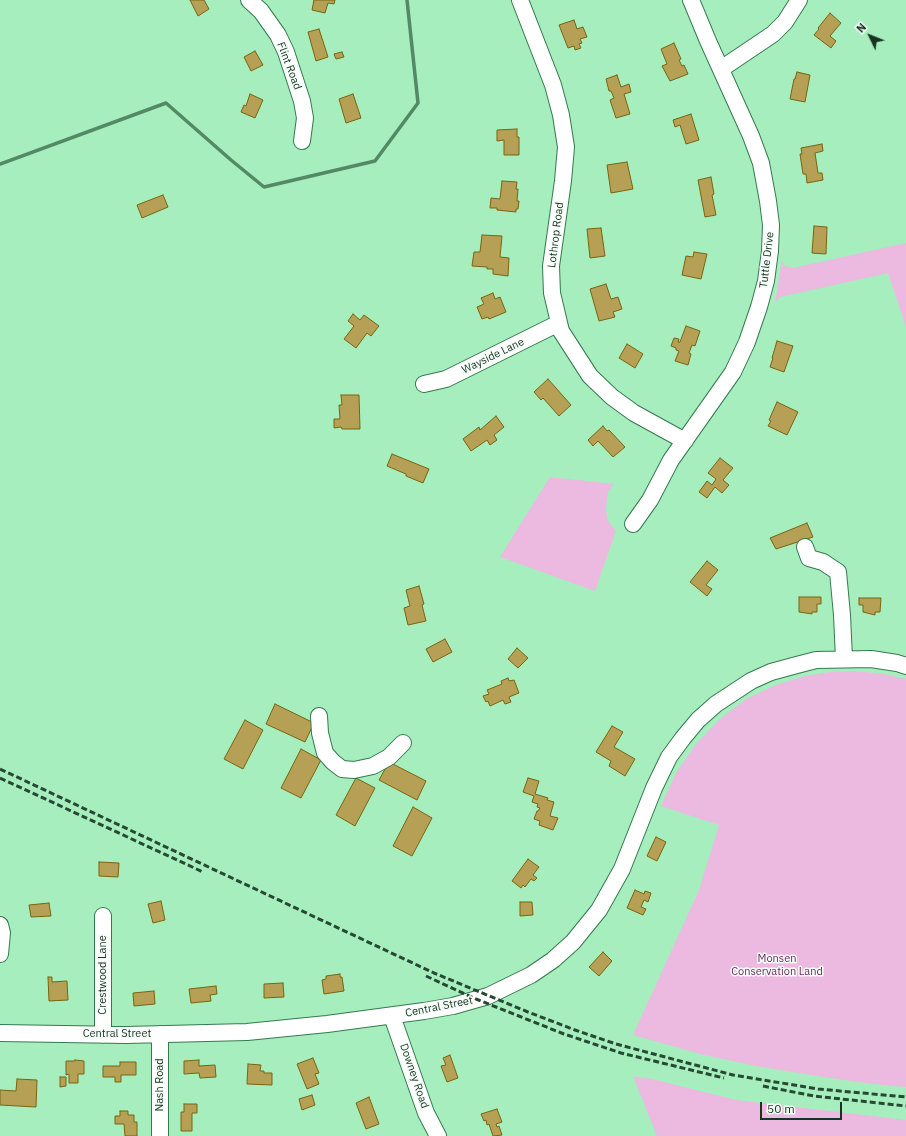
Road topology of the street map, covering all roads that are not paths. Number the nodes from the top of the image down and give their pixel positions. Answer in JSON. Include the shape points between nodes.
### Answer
{"nodes":[{"id":1,"x":520,"y":0,"type":"edge"},
{"id":2,"x":691,"y":0,"type":"edge"},
{"id":3,"x":799,"y":0,"type":"edge"},
{"id":4,"x":254,"y":2,"type":"edge"},
{"id":5,"x":721,"y":69,"type":"junction"},
{"id":6,"x":302,"y":141,"type":"dead end"},
{"id":7,"x":560,"y":323,"type":"junction"},
{"id":8,"x":424,"y":384,"type":"dead end"},
{"id":9,"x":685,"y":441,"type":"junction"},
{"id":10,"x":633,"y":524,"type":"dead end"},
{"id":11,"x":805,"y":547,"type":"dead end"},
{"id":12,"x":844,"y":659,"type":"junction"},
{"id":13,"x":906,"y":666,"type":"edge"},
{"id":14,"x":319,"y":716,"type":"dead end"},
{"id":15,"x":403,"y":743,"type":"dead end"},
{"id":16,"x":103,"y":916,"type":"dead end"},
{"id":17,"x":0,"y":925,"type":"edge"},
{"id":18,"x":0,"y":954,"type":"edge"},
{"id":19,"x":392,"y":1016,"type":"junction"},
{"id":20,"x":0,"y":1033,"type":"edge"},
{"id":21,"x":103,"y":1034,"type":"junction"},
{"id":22,"x":160,"y":1034,"type":"junction"},
{"id":23,"x":160,"y":1136,"type":"edge"},
{"id":24,"x":438,"y":1136,"type":"edge"}],
"edges":[{"from":1,"to":7,"type":"street","name":"Lothrop Road","via":[[553,85],[566,148],[551,266],[552,293]]},
{"from":2,"to":5,"type":"street","name":"Tuttle Drive"},
{"from":3,"to":5,"type":"street","via":[[785,22],[773,34]]},
{"from":4,"to":6,"type":"street","name":"Flint Road","via":[[278,35],[290,63],[305,118]]},
{"from":5,"to":9,"type":"street","name":"Tuttle Drive","via":[[761,163],[770,213],[770,251],[766,281],[747,342],[734,372]]},
{"from":7,"to":8,"type":"street","name":"Wayside Lane","via":[[446,379]]},
{"from":7,"to":9,"type":"street","name":"Lothrop Road","via":[[561,331],[590,376],[612,397],[634,413]]},
{"from":9,"to":10,"type":"street","name":"Tuttle Drive"},
{"from":11,"to":12,"type":"street","via":[[809,558],[823,562],[838,572]]},
{"from":12,"to":13,"type":"street","name":"Central Street","via":[[871,659]]},
{"from":12,"to":19,"type":"street","name":"Central Street","via":[[816,660],[771,672],[733,692],[698,720],[669,758],[654,788],[622,868],[599,910],[573,942],[554,960],[488,996],[453,1006]]},
{"from":14,"to":15,"type":"street","via":[[325,753],[342,769],[354,770],[373,766],[389,757]]},
{"from":16,"to":21,"type":"street","name":"Crestwood Lane"},
{"from":17,"to":18,"type":"street"},
{"from":19,"to":22,"type":"street","name":"Central Street","via":[[247,1032]]},
{"from":19,"to":24,"type":"street","name":"Downey Road","via":[[426,1113]]},
{"from":20,"to":21,"type":"street","name":"Central Street"},
{"from":21,"to":22,"type":"street","name":"Central Street"},
{"from":22,"to":23,"type":"street","name":"Nash Road"}]}
